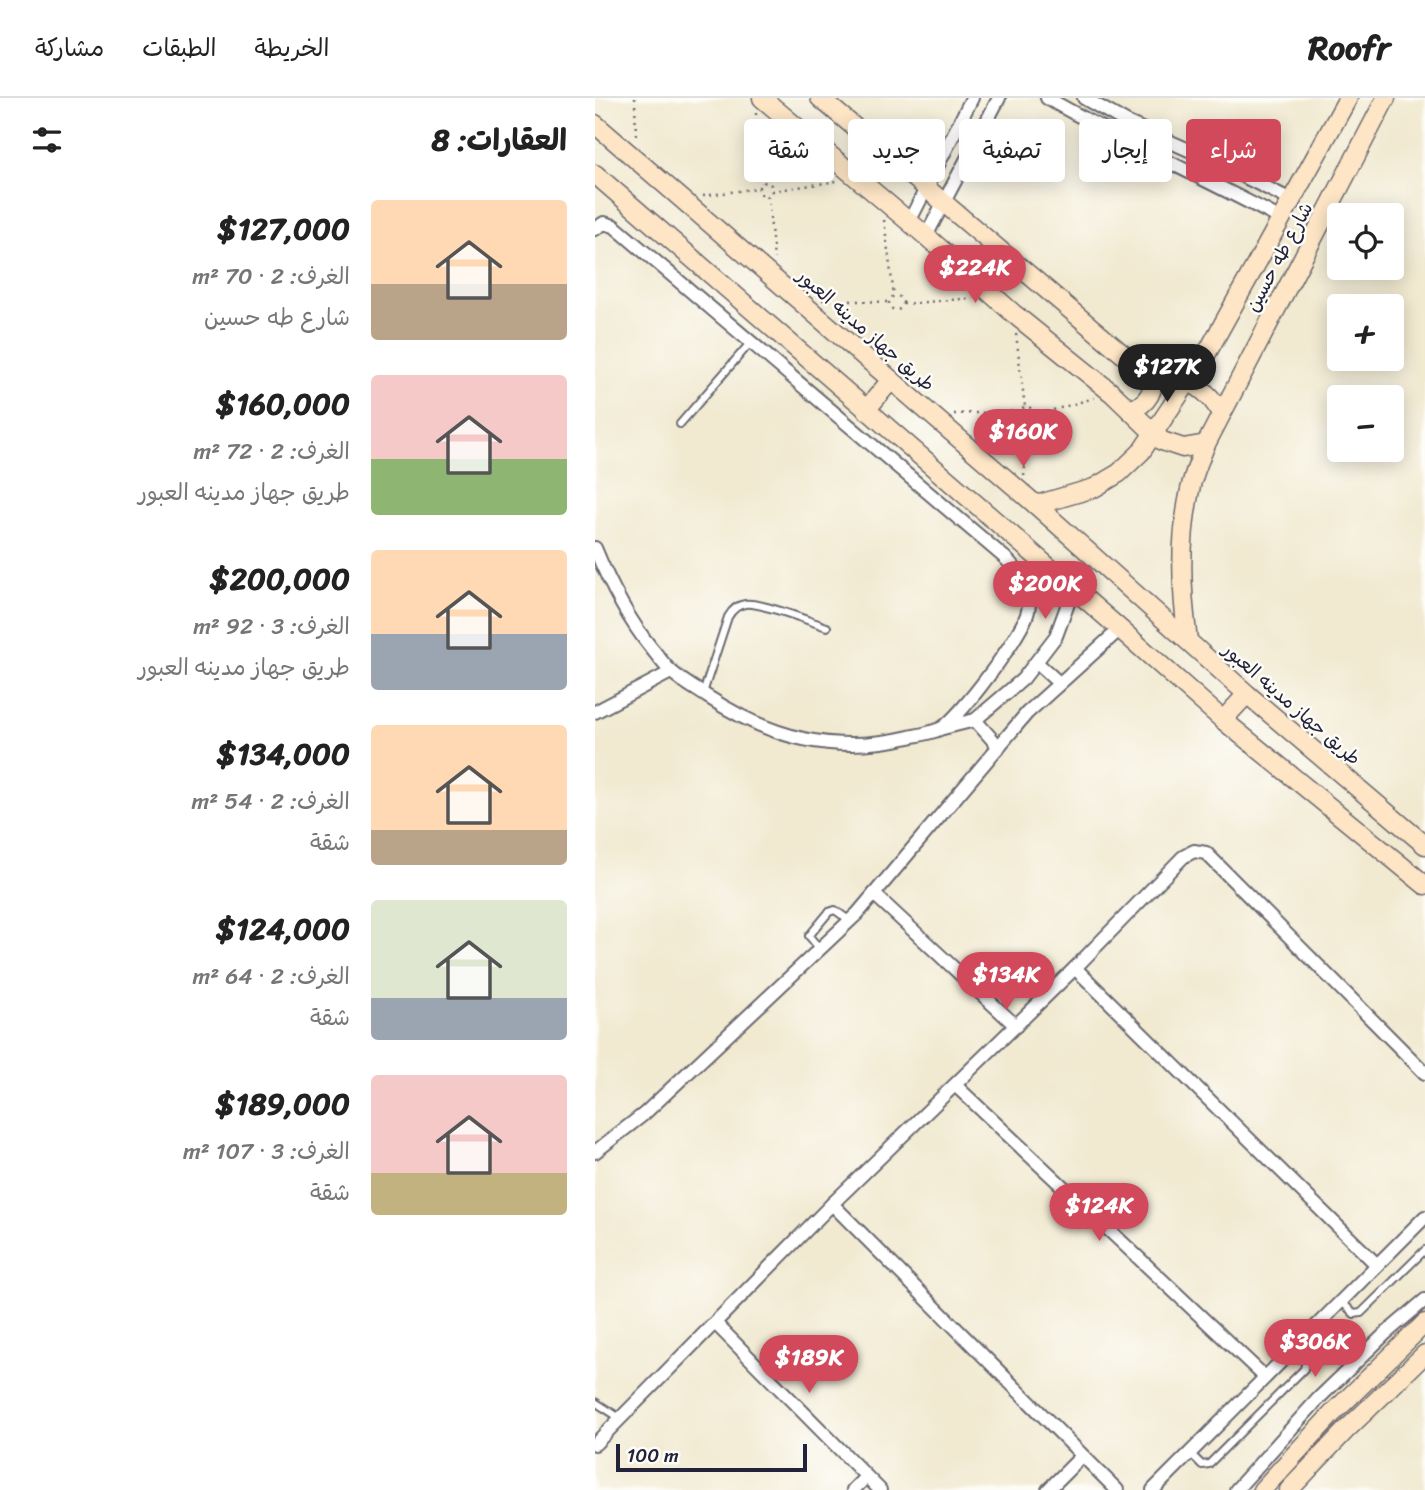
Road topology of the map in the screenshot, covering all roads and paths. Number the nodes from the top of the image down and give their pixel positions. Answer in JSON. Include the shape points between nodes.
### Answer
{"nodes":[{"id":1,"x":635,"y":98,"type":"edge"},
{"id":2,"x":820,"y":98,"type":"edge"},
{"id":3,"x":972,"y":98,"type":"edge"},
{"id":4,"x":999,"y":98,"type":"edge"},
{"id":5,"x":1047,"y":98,"type":"edge"},
{"id":6,"x":1084,"y":98,"type":"edge"},
{"id":7,"x":1348,"y":98,"type":"edge"},
{"id":8,"x":1386,"y":98,"type":"edge"},
{"id":9,"x":759,"y":104,"type":"edge"},
{"id":10,"x":595,"y":124,"type":"edge"},
{"id":11,"x":637,"y":160,"type":"junction"},
{"id":12,"x":848,"y":172,"type":"edge"},
{"id":13,"x":595,"y":174,"type":"edge"},
{"id":14,"x":848,"y":179,"type":"edge"},
{"id":15,"x":861,"y":182,"type":"edge"},
{"id":16,"x":762,"y":183,"type":"junction"},
{"id":17,"x":927,"y":187,"type":"junction"},
{"id":18,"x":758,"y":188,"type":"junction"},
{"id":19,"x":772,"y":191,"type":"junction"},
{"id":20,"x":768,"y":196,"type":"junction"},
{"id":21,"x":881,"y":198,"type":"junction"},
{"id":22,"x":681,"y":199,"type":"junction"},
{"id":23,"x":1291,"y":200,"type":"junction"},
{"id":24,"x":946,"y":202,"type":"junction"},
{"id":25,"x":1281,"y":219,"type":"junction"},
{"id":26,"x":909,"y":222,"type":"junction"},
{"id":27,"x":595,"y":229,"type":"edge"},
{"id":28,"x":926,"y":236,"type":"junction"},
{"id":29,"x":776,"y":281,"type":"junction"},
{"id":30,"x":894,"y":296,"type":"junction"},
{"id":31,"x":994,"y":296,"type":"junction"},
{"id":32,"x":798,"y":299,"type":"junction"},
{"id":33,"x":888,"y":302,"type":"junction"},
{"id":34,"x":903,"y":304,"type":"junction"},
{"id":35,"x":1014,"y":314,"type":"junction"},
{"id":36,"x":751,"y":342,"type":"junction"},
{"id":37,"x":1151,"y":370,"type":"junction"},
{"id":38,"x":891,"y":380,"type":"junction"},
{"id":39,"x":1189,"y":380,"type":"junction"},
{"id":40,"x":1112,"y":393,"type":"junction"},
{"id":41,"x":1025,"y":407,"type":"junction"},
{"id":42,"x":866,"y":410,"type":"junction"},
{"id":43,"x":1130,"y":410,"type":"junction"},
{"id":44,"x":1021,"y":411,"type":"junction"},
{"id":45,"x":1221,"y":413,"type":"junction"},
{"id":46,"x":932,"y":414,"type":"junction"},
{"id":47,"x":1033,"y":416,"type":"junction"},
{"id":48,"x":1030,"y":420,"type":"junction"},
{"id":49,"x":680,"y":424,"type":"dead end"},
{"id":50,"x":1153,"y":434,"type":"junction"},
{"id":51,"x":1206,"y":443,"type":"junction"},
{"id":52,"x":1029,"y":500,"type":"junction"},
{"id":53,"x":595,"y":548,"type":"edge"},
{"id":54,"x":1073,"y":590,"type":"junction"},
{"id":55,"x":827,"y":627,"type":"dead end"},
{"id":56,"x":1120,"y":629,"type":"junction"},
{"id":57,"x":1188,"y":641,"type":"junction"},
{"id":58,"x":1037,"y":663,"type":"junction"},
{"id":59,"x":671,"y":673,"type":"junction"},
{"id":60,"x":1059,"y":683,"type":"junction"},
{"id":61,"x":703,"y":693,"type":"junction"},
{"id":62,"x":1247,"y":694,"type":"junction"},
{"id":63,"x":595,"y":712,"type":"edge"},
{"id":64,"x":975,"y":720,"type":"junction"},
{"id":65,"x":1223,"y":720,"type":"junction"},
{"id":66,"x":942,"y":729,"type":"junction"},
{"id":67,"x":999,"y":747,"type":"junction"},
{"id":68,"x":1425,"y":845,"type":"edge"},
{"id":69,"x":1425,"y":885,"type":"edge"},
{"id":70,"x":874,"y":894,"type":"junction"},
{"id":71,"x":850,"y":920,"type":"junction"},
{"id":72,"x":820,"y":949,"type":"junction"},
{"id":73,"x":1075,"y":968,"type":"junction"},
{"id":74,"x":1016,"y":1026,"type":"junction"},
{"id":75,"x":1425,"y":1073,"type":"edge"},
{"id":76,"x":955,"y":1085,"type":"junction"},
{"id":77,"x":595,"y":1152,"type":"edge"},
{"id":78,"x":832,"y":1204,"type":"junction"},
{"id":79,"x":1425,"y":1217,"type":"edge"},
{"id":80,"x":1425,"y":1250,"type":"edge"},
{"id":81,"x":1377,"y":1265,"type":"junction"},
{"id":82,"x":1425,"y":1300,"type":"edge"},
{"id":83,"x":1341,"y":1301,"type":"junction"},
{"id":84,"x":715,"y":1323,"type":"junction"},
{"id":85,"x":1425,"y":1323,"type":"edge"},
{"id":86,"x":1295,"y":1347,"type":"junction"},
{"id":87,"x":1425,"y":1354,"type":"edge"},
{"id":88,"x":1265,"y":1377,"type":"junction"},
{"id":89,"x":597,"y":1406,"type":"edge"},
{"id":90,"x":621,"y":1418,"type":"junction"},
{"id":91,"x":595,"y":1444,"type":"edge"},
{"id":92,"x":1190,"y":1453,"type":"junction"},
{"id":93,"x":1082,"y":1456,"type":"junction"},
{"id":94,"x":866,"y":1477,"type":"junction"},
{"id":95,"x":853,"y":1490,"type":"edge"},
{"id":96,"x":880,"y":1490,"type":"edge"},
{"id":97,"x":1048,"y":1490,"type":"edge"},
{"id":98,"x":1117,"y":1490,"type":"edge"},
{"id":99,"x":1153,"y":1490,"type":"edge"},
{"id":100,"x":1236,"y":1490,"type":"edge"},
{"id":101,"x":1262,"y":1490,"type":"edge"},
{"id":102,"x":1289,"y":1490,"type":"edge"}],
"edges":[{"from":1,"to":11,"type":"path"},
{"from":2,"to":17,"type":"main road"},
{"from":3,"to":17,"type":"street"},
{"from":4,"to":24,"type":"street"},
{"from":5,"to":25,"type":"street"},
{"from":6,"to":23,"type":"street"},
{"from":7,"to":23,"type":"main road","name":"شارع طه حسين"},
{"from":8,"to":45,"type":"main road","name":"شارع طه حسين"},
{"from":9,"to":12,"type":"main road"},
{"from":9,"to":16,"type":"path"},
{"from":10,"to":11,"type":"main road","name":"طريق جهاز مدينه العبور"},
{"from":11,"to":22,"type":"main road","name":"طريق جهاز مدينه العبور"},
{"from":13,"to":42,"type":"main road"},
{"from":14,"to":19,"type":"path"},
{"from":15,"to":21,"type":"main road"},
{"from":16,"to":18,"type":"path"},
{"from":16,"to":19,"type":"path","via":[[771,185]]},
{"from":17,"to":24,"type":"main road"},
{"from":17,"to":26,"type":"street"},
{"from":18,"to":20,"type":"path","via":[[762,197]]},
{"from":18,"to":22,"type":"path"},
{"from":19,"to":20,"type":"path"},
{"from":20,"to":29,"type":"path"},
{"from":21,"to":26,"type":"main road"},
{"from":21,"to":30,"type":"path"},
{"from":22,"to":29,"type":"main road","name":"طريق جهاز مدينه العبور"},
{"from":23,"to":25,"type":"main road","name":"شارع طه حسين"},
{"from":24,"to":28,"type":"street"},
{"from":24,"to":37,"type":"main road","via":[[1125,356]]},
{"from":25,"to":39,"type":"main road","name":"شارع طه حسين"},
{"from":26,"to":28,"type":"main road"},
{"from":27,"to":36,"type":"street","via":[[604,223],[614,226]]},
{"from":28,"to":31,"type":"main road"},
{"from":29,"to":32,"type":"main road","name":"طريق جهاز مدينه العبور"},
{"from":30,"to":33,"type":"path"},
{"from":30,"to":34,"type":"path"},
{"from":31,"to":34,"type":"path"},
{"from":31,"to":35,"type":"main road"},
{"from":32,"to":33,"type":"path"},
{"from":32,"to":38,"type":"main road","name":"طريق جهاز مدينه العبور"},
{"from":33,"to":34,"type":"path","via":[[895,311]]},
{"from":35,"to":40,"type":"main road"},
{"from":35,"to":41,"type":"path"},
{"from":36,"to":49,"type":"lane"},
{"from":36,"to":66,"type":"street","via":[[1004,556],[1025,580],[1028,612],[1022,626],[978,690]]},
{"from":37,"to":39,"type":"main road"},
{"from":37,"to":43,"type":"main road","via":[[1150,395]]},
{"from":38,"to":42,"type":"main road"},
{"from":38,"to":46,"type":"main road","name":"طريق جهاز مدينه العبور"},
{"from":39,"to":45,"type":"main road","via":[[1203,388]]},
{"from":39,"to":50,"type":"main road","name":"شارع طه حسين"},
{"from":40,"to":43,"type":"main road"},
{"from":40,"to":47,"type":"path"},
{"from":41,"to":44,"type":"path"},
{"from":41,"to":47,"type":"path","via":[[1032,409]]},
{"from":42,"to":54,"type":"main road"},
{"from":43,"to":50,"type":"main road"},
{"from":44,"to":46,"type":"path"},
{"from":44,"to":48,"type":"path","via":[[1022,419]]},
{"from":45,"to":51,"type":"main road","name":"شارع طه حسين"},
{"from":46,"to":52,"type":"main road","name":"طريق جهاز مدينه العبور"},
{"from":47,"to":48,"type":"path"},
{"from":48,"to":52,"type":"path"},
{"from":50,"to":51,"type":"main road","via":[[1184,449]]},
{"from":50,"to":52,"type":"main road","name":"شارع طه حسين","via":[[1119,473],[1094,488]]},
{"from":51,"to":57,"type":"main road","name":"شارع طه حسين","via":[[1190,488],[1182,539],[1181,590]]},
{"from":52,"to":57,"type":"main road","name":"طريق جهاز مدينه العبور"},
{"from":53,"to":59,"type":"street","via":[[623,610]]},
{"from":54,"to":56,"type":"main road"},
{"from":54,"to":58,"type":"street","via":[[1059,629]]},
{"from":55,"to":61,"type":"lane","via":[[755,605],[736,607],[728,617]]},
{"from":56,"to":60,"type":"street"},
{"from":56,"to":65,"type":"main road"},
{"from":57,"to":62,"type":"main road","name":"طريق جهاز مدينه العبور"},
{"from":58,"to":60,"type":"street"},
{"from":58,"to":64,"type":"street"},
{"from":59,"to":61,"type":"street"},
{"from":59,"to":63,"type":"street"},
{"from":60,"to":67,"type":"street"},
{"from":61,"to":66,"type":"street","via":[[759,726],[822,743],[869,745]]},
{"from":62,"to":65,"type":"main road"},
{"from":62,"to":68,"type":"main road","name":"طريق جهاز مدينه العبور"},
{"from":64,"to":66,"type":"street"},
{"from":64,"to":67,"type":"street"},
{"from":65,"to":69,"type":"main road"},
{"from":67,"to":70,"type":"street"},
{"from":70,"to":71,"type":"street"},
{"from":70,"to":74,"type":"street"},
{"from":71,"to":72,"type":"street"},
{"from":71,"to":72,"type":"lane","via":[[838,911],[829,912],[810,935]]},
{"from":72,"to":77,"type":"street","via":[[644,1114]]},
{"from":73,"to":74,"type":"street"},
{"from":73,"to":75,"type":"street","via":[[1183,857],[1194,851],[1206,853]]},
{"from":73,"to":81,"type":"street"},
{"from":74,"to":76,"type":"street"},
{"from":76,"to":78,"type":"street"},
{"from":76,"to":88,"type":"street"},
{"from":78,"to":84,"type":"street"},
{"from":78,"to":93,"type":"street"},
{"from":79,"to":81,"type":"street"},
{"from":80,"to":83,"type":"lane","via":[[1360,1313],[1354,1314]]},
{"from":81,"to":83,"type":"street"},
{"from":82,"to":100,"type":"street","via":[[1318,1399]]},
{"from":83,"to":86,"type":"street"},
{"from":84,"to":90,"type":"street"},
{"from":84,"to":94,"type":"street"},
{"from":85,"to":101,"type":"main road"},
{"from":86,"to":88,"type":"street"},
{"from":86,"to":92,"type":"lane","via":[[1306,1360],[1304,1369],[1209,1464],[1202,1465]]},
{"from":87,"to":102,"type":"main road"},
{"from":88,"to":92,"type":"street"},
{"from":89,"to":90,"type":"lane"},
{"from":90,"to":91,"type":"street"},
{"from":92,"to":99,"type":"street"},
{"from":93,"to":97,"type":"street"},
{"from":93,"to":98,"type":"street"},
{"from":94,"to":95,"type":"street"},
{"from":94,"to":96,"type":"street"}]}
